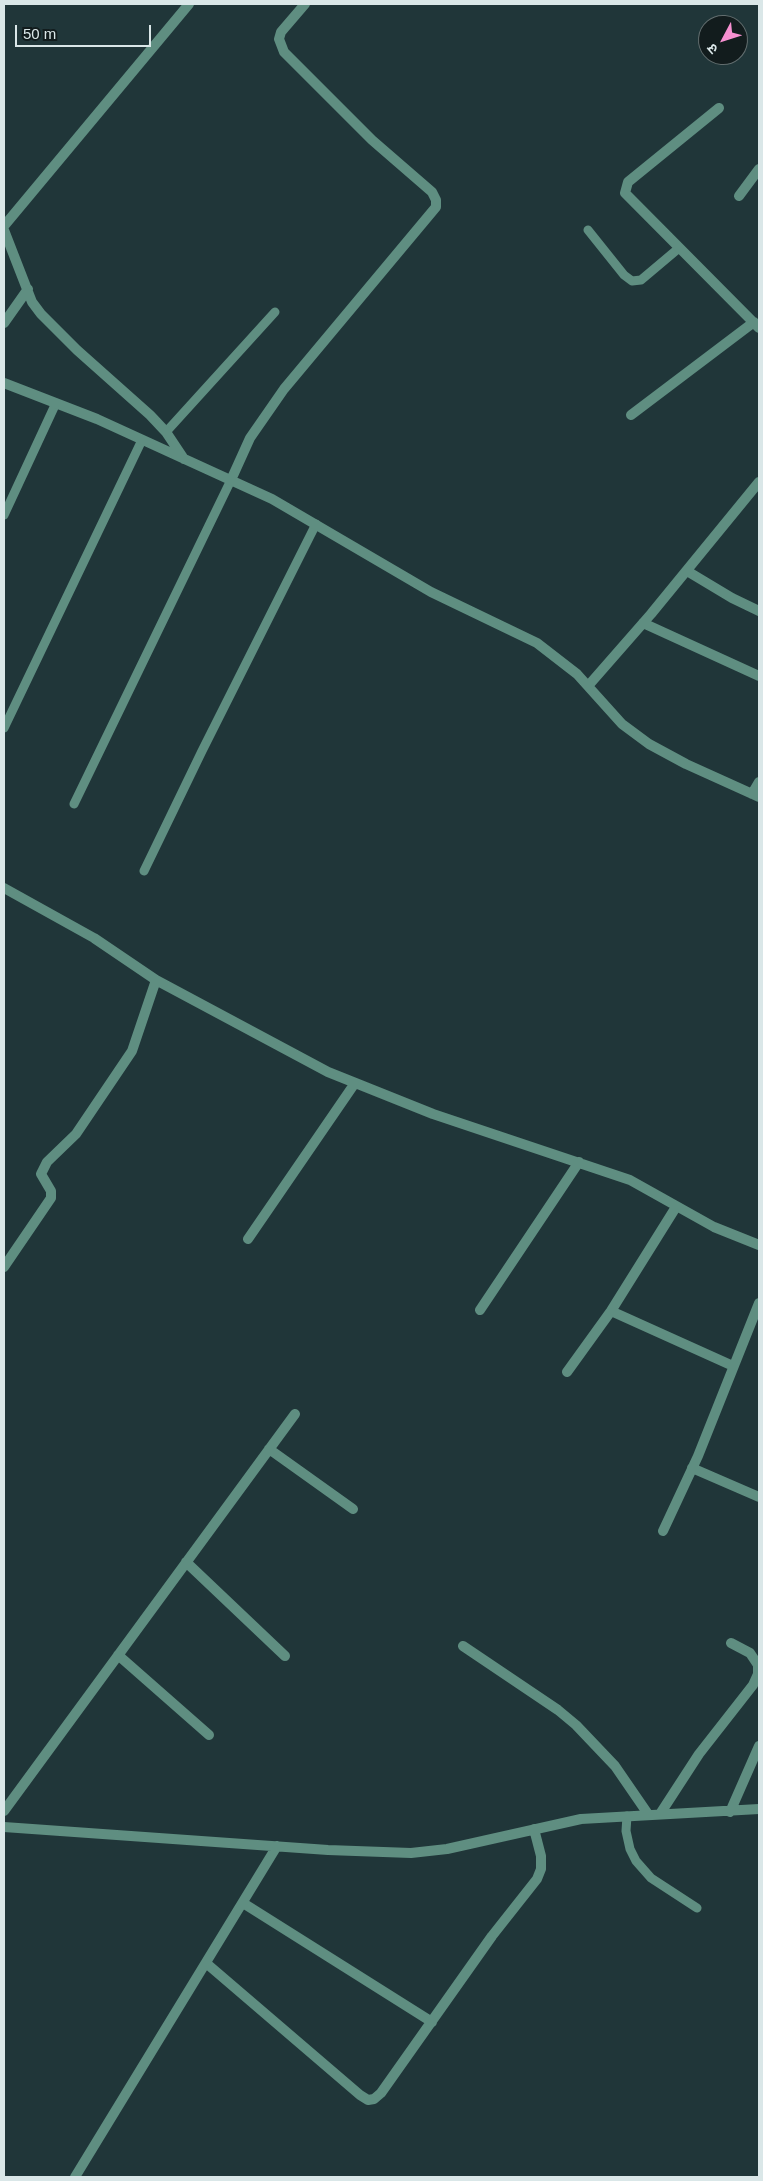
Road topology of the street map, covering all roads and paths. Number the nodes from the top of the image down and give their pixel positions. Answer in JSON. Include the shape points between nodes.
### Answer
{"nodes":[{"id":1,"x":189,"y":4,"type":"edge"},
{"id":2,"x":305,"y":4,"type":"edge"},
{"id":3,"x":719,"y":108,"type":"dead end"},
{"id":4,"x":759,"y":169,"type":"edge"},
{"id":5,"x":739,"y":196,"type":"dead end"},
{"id":6,"x":4,"y":226,"type":"edge"},
{"id":7,"x":4,"y":230,"type":"edge"},
{"id":8,"x":588,"y":230,"type":"dead end"},
{"id":9,"x":679,"y":248,"type":"junction"},
{"id":10,"x":28,"y":289,"type":"junction"},
{"id":11,"x":275,"y":312,"type":"dead end"},
{"id":12,"x":4,"y":322,"type":"edge"},
{"id":13,"x":756,"y":325,"type":"edge"},
{"id":14,"x":4,"y":383,"type":"edge"},
{"id":15,"x":56,"y":403,"type":"junction"},
{"id":16,"x":631,"y":415,"type":"dead end"},
{"id":17,"x":166,"y":432,"type":"junction"},
{"id":18,"x":142,"y":440,"type":"junction"},
{"id":19,"x":184,"y":458,"type":"junction"},
{"id":20,"x":231,"y":480,"type":"junction"},
{"id":21,"x":759,"y":482,"type":"edge"},
{"id":22,"x":4,"y":515,"type":"edge"},
{"id":23,"x":316,"y":524,"type":"junction"},
{"id":24,"x":687,"y":570,"type":"junction"},
{"id":25,"x":759,"y":611,"type":"edge"},
{"id":26,"x":643,"y":623,"type":"junction"},
{"id":27,"x":759,"y":676,"type":"edge"},
{"id":28,"x":588,"y":686,"type":"junction"},
{"id":29,"x":4,"y":728,"type":"edge"},
{"id":30,"x":759,"y":782,"type":"edge"},
{"id":31,"x":756,"y":796,"type":"edge"},
{"id":32,"x":74,"y":804,"type":"dead end"},
{"id":33,"x":144,"y":871,"type":"dead end"},
{"id":34,"x":4,"y":888,"type":"edge"},
{"id":35,"x":156,"y":980,"type":"junction"},
{"id":36,"x":354,"y":1083,"type":"junction"},
{"id":37,"x":579,"y":1162,"type":"junction"},
{"id":38,"x":676,"y":1207,"type":"junction"},
{"id":39,"x":248,"y":1239,"type":"dead end"},
{"id":40,"x":759,"y":1245,"type":"edge"},
{"id":41,"x":4,"y":1267,"type":"edge"},
{"id":42,"x":759,"y":1303,"type":"edge"},
{"id":43,"x":480,"y":1310,"type":"dead end"},
{"id":44,"x":611,"y":1311,"type":"junction"},
{"id":45,"x":733,"y":1366,"type":"junction"},
{"id":46,"x":567,"y":1372,"type":"dead end"},
{"id":47,"x":295,"y":1414,"type":"dead end"},
{"id":48,"x":269,"y":1449,"type":"junction"},
{"id":49,"x":692,"y":1468,"type":"junction"},
{"id":50,"x":759,"y":1497,"type":"edge"},
{"id":51,"x":353,"y":1509,"type":"dead end"},
{"id":52,"x":663,"y":1531,"type":"dead end"},
{"id":53,"x":186,"y":1562,"type":"junction"},
{"id":54,"x":732,"y":1643,"type":"dead end"},
{"id":55,"x":463,"y":1646,"type":"dead end"},
{"id":56,"x":118,"y":1655,"type":"junction"},
{"id":57,"x":285,"y":1656,"type":"dead end"},
{"id":58,"x":209,"y":1735,"type":"dead end"},
{"id":59,"x":759,"y":1746,"type":"edge"},
{"id":60,"x":759,"y":1809,"type":"edge"},
{"id":61,"x":4,"y":1811,"type":"edge"},
{"id":62,"x":730,"y":1812,"type":"junction"},
{"id":63,"x":648,"y":1814,"type":"junction"},
{"id":64,"x":660,"y":1814,"type":"junction"},
{"id":65,"x":627,"y":1816,"type":"junction"},
{"id":66,"x":4,"y":1827,"type":"edge"},
{"id":67,"x":534,"y":1829,"type":"junction"},
{"id":68,"x":277,"y":1846,"type":"junction"},
{"id":69,"x":242,"y":1903,"type":"junction"},
{"id":70,"x":697,"y":1908,"type":"dead end"},
{"id":71,"x":206,"y":1962,"type":"junction"},
{"id":72,"x":432,"y":2022,"type":"junction"},
{"id":73,"x":75,"y":2177,"type":"edge"}],
"edges":[{"from":1,"to":6,"type":"street"},
{"from":2,"to":20,"type":"street","via":[[281,32],[279,39],[284,52],[365,134],[432,192],[436,207],[284,389],[250,438]]},
{"from":3,"to":9,"type":"street","via":[[628,182],[625,188],[628,198]]},
{"from":4,"to":5,"type":"street"},
{"from":7,"to":10,"type":"street"},
{"from":8,"to":9,"type":"lane","via":[[624,276],[632,281],[641,280]]},
{"from":9,"to":13,"type":"street"},
{"from":10,"to":12,"type":"street"},
{"from":10,"to":17,"type":"street","via":[[41,314]]},
{"from":11,"to":17,"type":"lane"},
{"from":13,"to":16,"type":"street"},
{"from":14,"to":15,"type":"street"},
{"from":15,"to":18,"type":"street"},
{"from":15,"to":22,"type":"lane"},
{"from":17,"to":19,"type":"street"},
{"from":18,"to":19,"type":"street"},
{"from":18,"to":29,"type":"lane"},
{"from":19,"to":20,"type":"street"},
{"from":20,"to":23,"type":"street"},
{"from":20,"to":32,"type":"lane"},
{"from":21,"to":24,"type":"street"},
{"from":23,"to":28,"type":"street","via":[[431,592],[537,643]]},
{"from":23,"to":33,"type":"lane"},
{"from":24,"to":25,"type":"street"},
{"from":24,"to":26,"type":"street"},
{"from":26,"to":27,"type":"street"},
{"from":26,"to":28,"type":"street"},
{"from":28,"to":31,"type":"street","via":[[622,724],[649,744]]},
{"from":30,"to":31,"type":"street"},
{"from":34,"to":35,"type":"street","via":[[94,938]]},
{"from":35,"to":36,"type":"street","via":[[269,1042]]},
{"from":35,"to":41,"type":"street","via":[[132,1051],[76,1134],[46,1162],[42,1174],[52,1198]]},
{"from":36,"to":37,"type":"street","via":[[432,1114]]},
{"from":36,"to":39,"type":"street"},
{"from":37,"to":38,"type":"street","via":[[630,1180]]},
{"from":37,"to":43,"type":"street"},
{"from":38,"to":40,"type":"street"},
{"from":38,"to":44,"type":"street"},
{"from":42,"to":45,"type":"street"},
{"from":44,"to":45,"type":"street"},
{"from":44,"to":46,"type":"street"},
{"from":45,"to":49,"type":"street"},
{"from":47,"to":48,"type":"street"},
{"from":48,"to":51,"type":"street"},
{"from":48,"to":53,"type":"street"},
{"from":49,"to":50,"type":"street"},
{"from":49,"to":52,"type":"street"},
{"from":53,"to":56,"type":"street"},
{"from":53,"to":57,"type":"street"},
{"from":54,"to":64,"type":"street","via":[[750,1653],[758,1665],[758,1674]]},
{"from":55,"to":63,"type":"street","via":[[576,1725],[615,1766]]},
{"from":56,"to":58,"type":"street"},
{"from":56,"to":61,"type":"street"},
{"from":59,"to":62,"type":"street"},
{"from":60,"to":62,"type":"street"},
{"from":62,"to":64,"type":"street"},
{"from":63,"to":64,"type":"street"},
{"from":63,"to":65,"type":"street"},
{"from":65,"to":67,"type":"street","via":[[581,1819]]},
{"from":65,"to":70,"type":"lane","via":[[626,1831],[636,1861],[651,1878]]},
{"from":66,"to":68,"type":"street"},
{"from":67,"to":68,"type":"street","via":[[447,1849],[411,1853]]},
{"from":67,"to":72,"type":"street","via":[[541,1856],[537,1879],[492,1936]]},
{"from":68,"to":69,"type":"street"},
{"from":69,"to":71,"type":"street"},
{"from":69,"to":72,"type":"street"},
{"from":71,"to":72,"type":"street","via":[[368,2100],[374,2100],[382,2093]]},
{"from":71,"to":73,"type":"street"}]}
